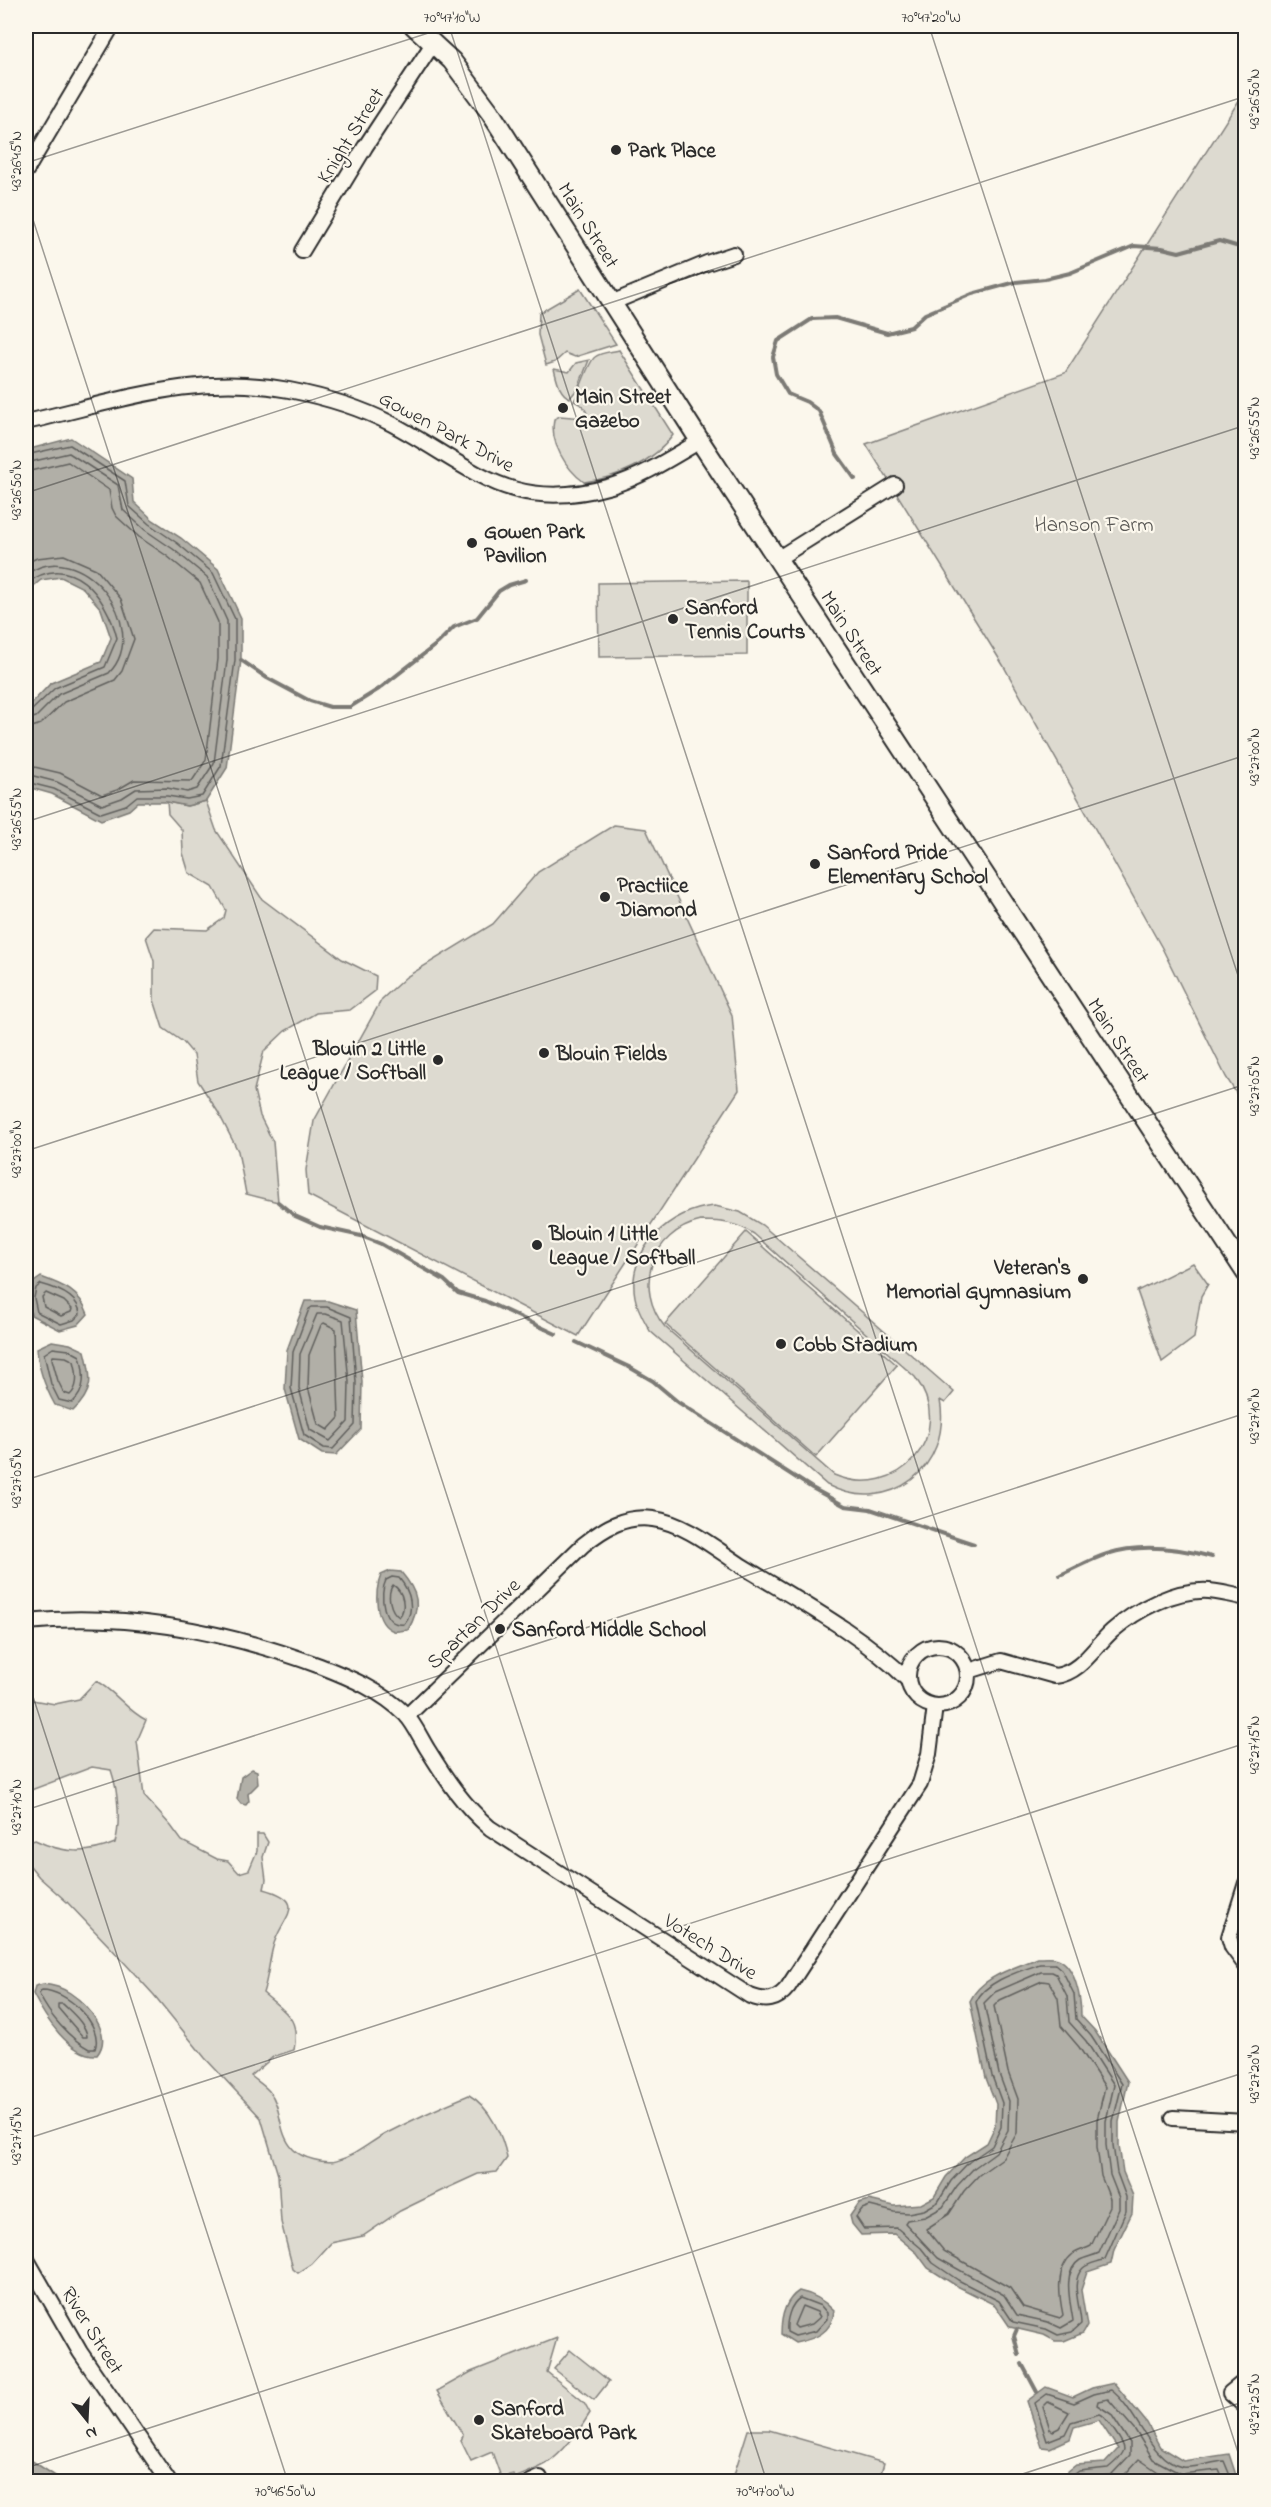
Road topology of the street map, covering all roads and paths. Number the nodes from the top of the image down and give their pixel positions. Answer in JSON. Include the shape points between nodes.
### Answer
{"nodes":[{"id":1,"x":112,"y":26,"type":"edge"},
{"id":2,"x":417,"y":26,"type":"edge"},
{"id":3,"x":434,"y":42,"type":"junction"},
{"id":4,"x":26,"y":171,"type":"edge"},
{"id":5,"x":302,"y":251,"type":"dead end"},
{"id":6,"x":734,"y":254,"type":"dead end"},
{"id":7,"x":611,"y":303,"type":"junction"},
{"id":8,"x":26,"y":422,"type":"edge"},
{"id":9,"x":699,"y":441,"type":"junction"},
{"id":10,"x":895,"y":484,"type":"dead end"},
{"id":11,"x":777,"y":559,"type":"junction"},
{"id":12,"x":1245,"y":1273,"type":"edge"},
{"id":13,"x":1245,"y":1598,"type":"edge"},
{"id":14,"x":26,"y":1622,"type":"edge"},
{"id":15,"x":969,"y":1671,"type":"junction"},
{"id":16,"x":908,"y":1680,"type":"junction"},
{"id":17,"x":935,"y":1706,"type":"junction"},
{"id":18,"x":407,"y":1716,"type":"junction"},
{"id":19,"x":1245,"y":1883,"type":"edge"},
{"id":20,"x":1245,"y":1966,"type":"edge"},
{"id":21,"x":1173,"y":2118,"type":"dead end"},
{"id":22,"x":1245,"y":2122,"type":"edge"},
{"id":23,"x":26,"y":2258,"type":"edge"},
{"id":24,"x":1245,"y":2380,"type":"edge"},
{"id":25,"x":1245,"y":2407,"type":"edge"},
{"id":26,"x":169,"y":2481,"type":"edge"}],
"edges":[{"from":1,"to":4,"type":"street"},
{"from":2,"to":3,"type":"main road","name":"Main Street"},
{"from":3,"to":5,"type":"street","name":"Knight Street"},
{"from":3,"to":7,"type":"main road","name":"Main Street","via":[[490,112]]},
{"from":6,"to":7,"type":"street"},
{"from":7,"to":9,"type":"main road","name":"Main Street"},
{"from":8,"to":9,"type":"street","name":"Gowen Park Drive","via":[[179,387],[243,385],[288,390],[335,401],[382,420],[495,484],[532,494],[554,495],[629,480]]},
{"from":9,"to":11,"type":"main road","name":"Main Street"},
{"from":10,"to":11,"type":"street"},
{"from":11,"to":12,"type":"main road","name":"Main Street"},
{"from":13,"to":15,"type":"street","via":[[1206,1591],[1158,1601],[1112,1631],[1078,1666],[1062,1675],[1001,1661]]},
{"from":14,"to":18,"type":"street","via":[[101,1620],[192,1628],[288,1654],[364,1683]]},
{"from":15,"to":16,"type":"street","via":[[956,1651],[934,1645],[913,1658]]},
{"from":15,"to":17,"type":"street","via":[[963,1694],[950,1704]]},
{"from":16,"to":17,"type":"street","via":[[914,1695]]},
{"from":16,"to":18,"type":"street","name":"Spartan Drive","via":[[859,1638],[694,1536],[655,1519],[638,1518],[601,1530],[583,1545]]},
{"from":17,"to":18,"type":"street","name":"Votech Drive","via":[[929,1754],[920,1784],[788,1987],[777,1998],[762,2001],[490,1828],[454,1791]]},
{"from":19,"to":20,"type":"street","via":[[1229,1937]]},
{"from":21,"to":22,"type":"street"},
{"from":23,"to":26,"type":"street","name":"River Street","via":[[93,2372]]},
{"from":24,"to":25,"type":"street","via":[[1230,2393]]}]}
